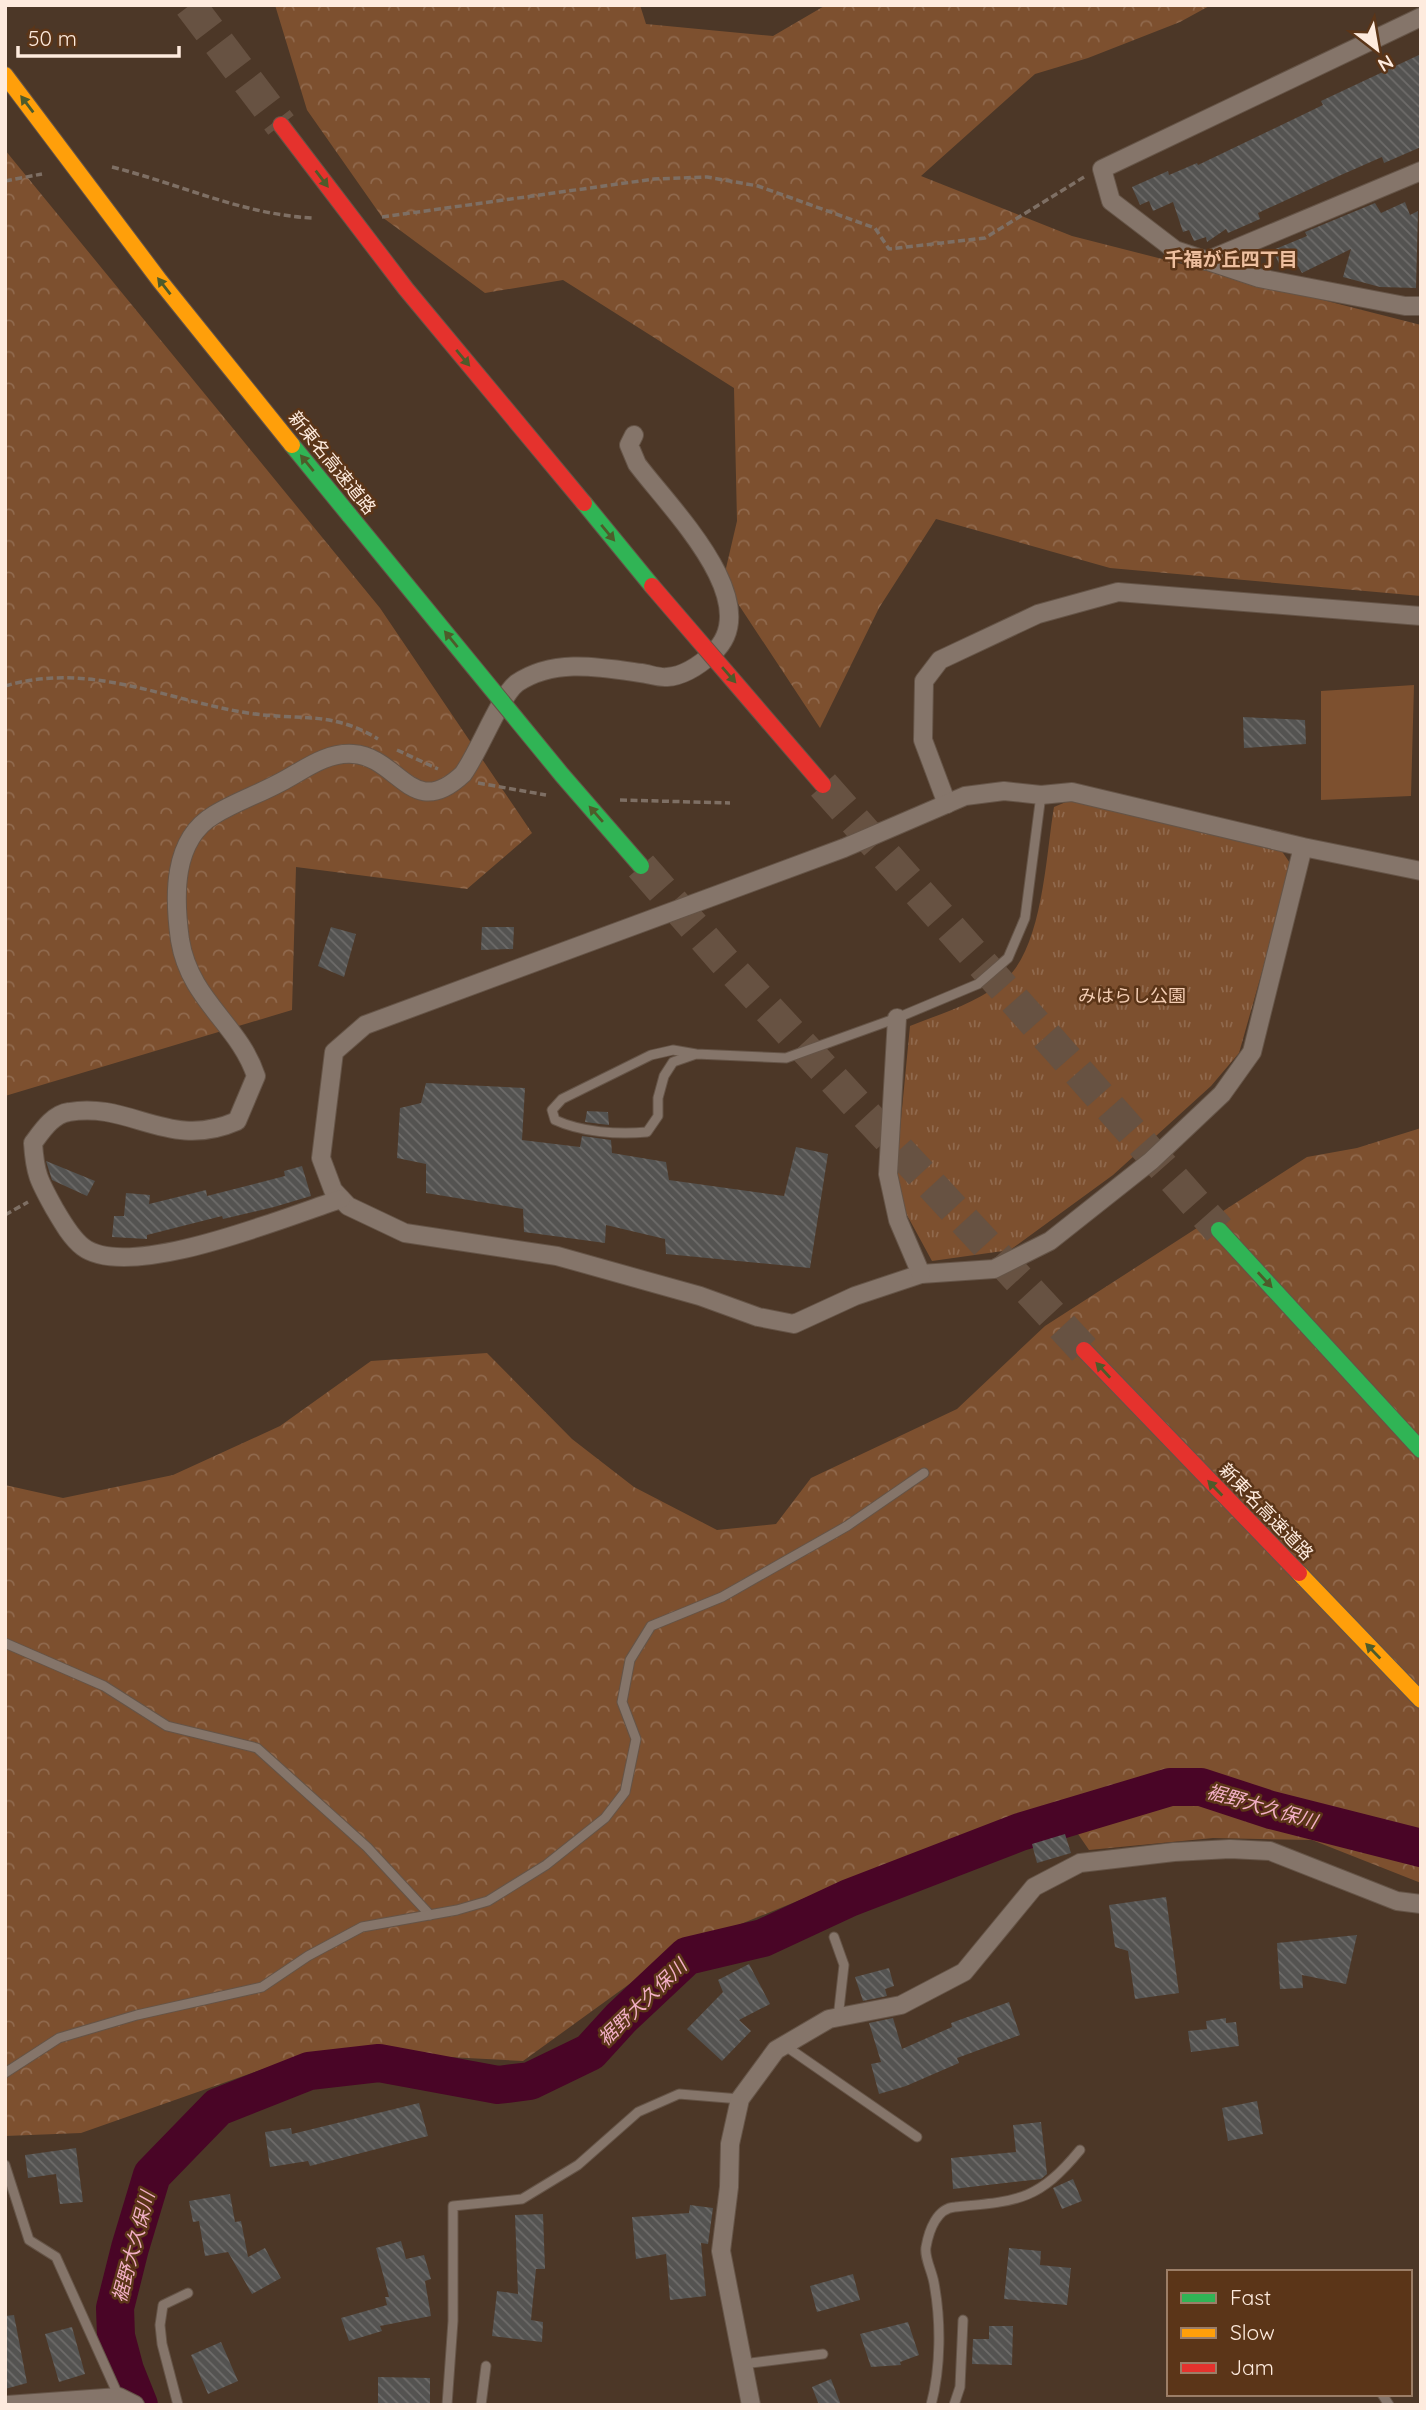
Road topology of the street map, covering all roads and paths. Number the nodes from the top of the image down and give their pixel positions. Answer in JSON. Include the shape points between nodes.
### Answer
{"nodes":[{"id":1,"x":1421,"y":17,"type":"edge"},
{"id":2,"x":5,"y":75,"type":"edge"},
{"id":3,"x":281,"y":125,"type":"tunnel mouth"},
{"id":4,"x":112,"y":167,"type":"dead end"},
{"id":5,"x":1102,"y":169,"type":"junction"},
{"id":6,"x":1421,"y":171,"type":"edge"},
{"id":7,"x":42,"y":174,"type":"dead end"},
{"id":8,"x":5,"y":181,"type":"edge"},
{"id":9,"x":382,"y":217,"type":"dead end"},
{"id":10,"x":314,"y":218,"type":"dead end"},
{"id":11,"x":1206,"y":261,"type":"junction"},
{"id":12,"x":1421,"y":306,"type":"edge"},
{"id":13,"x":634,"y":435,"type":"dead end"},
{"id":14,"x":1421,"y":616,"type":"edge"},
{"id":15,"x":823,"y":785,"type":"tunnel mouth"},
{"id":16,"x":1041,"y":795,"type":"junction"},
{"id":17,"x":947,"y":804,"type":"junction"},
{"id":18,"x":1303,"y":848,"type":"junction"},
{"id":19,"x":641,"y":866,"type":"tunnel mouth"},
{"id":20,"x":1421,"y":871,"type":"edge"},
{"id":21,"x":897,"y":1018,"type":"junction"},
{"id":22,"x":696,"y":1054,"type":"junction"},
{"id":23,"x":45,"y":1192,"type":"junction"},
{"id":24,"x":341,"y":1199,"type":"junction"},
{"id":25,"x":5,"y":1215,"type":"edge"},
{"id":26,"x":1219,"y":1230,"type":"tunnel mouth"},
{"id":27,"x":921,"y":1274,"type":"junction"},
{"id":28,"x":1084,"y":1350,"type":"tunnel mouth"},
{"id":29,"x":1421,"y":1450,"type":"edge"},
{"id":30,"x":924,"y":1472,"type":"dead end"},
{"id":31,"x":5,"y":1643,"type":"edge"},
{"id":32,"x":1421,"y":1700,"type":"edge"},
{"id":33,"x":1421,"y":1904,"type":"edge"},
{"id":34,"x":430,"y":1915,"type":"junction"},
{"id":35,"x":834,"y":1937,"type":"dead end"},
{"id":36,"x":838,"y":2018,"type":"junction"},
{"id":37,"x":784,"y":2045,"type":"junction"},
{"id":38,"x":5,"y":2073,"type":"edge"},
{"id":39,"x":740,"y":2099,"type":"junction"},
{"id":40,"x":917,"y":2137,"type":"dead end"},
{"id":41,"x":1080,"y":2150,"type":"dead end"},
{"id":42,"x":5,"y":2165,"type":"edge"},
{"id":43,"x":188,"y":2294,"type":"dead end"},
{"id":44,"x":963,"y":2320,"type":"dead end"},
{"id":45,"x":823,"y":2354,"type":"dead end"},
{"id":46,"x":743,"y":2364,"type":"junction"},
{"id":47,"x":486,"y":2367,"type":"dead end"},
{"id":48,"x":127,"y":2401,"type":"edge"},
{"id":49,"x":7,"y":2405,"type":"edge"},
{"id":50,"x":178,"y":2405,"type":"edge"},
{"id":51,"x":447,"y":2405,"type":"edge"},
{"id":52,"x":481,"y":2405,"type":"edge"},
{"id":53,"x":751,"y":2405,"type":"edge"},
{"id":54,"x":931,"y":2405,"type":"edge"},
{"id":55,"x":954,"y":2405,"type":"edge"}],
"edges":[{"from":1,"to":5,"type":"street"},
{"from":19,"to":2,"type":"highway","name":"新東名高速道路","one_way":true,"bridge":true,"via":[[160,281]]},
{"from":3,"to":15,"type":"highway","one_way":true,"bridge":true,"via":[[406,289]]},
{"from":4,"to":10,"type":"path","via":[[163,180],[228,205],[280,217]]},
{"from":5,"to":9,"type":"path","via":[[1065,186],[985,238],[890,249],[875,228],[758,186],[707,177],[654,178]]},
{"from":5,"to":11,"type":"street","via":[[1111,201],[1175,250]]},
{"from":6,"to":11,"type":"street"},
{"from":7,"to":8,"type":"path"},
{"from":11,"to":12,"type":"street","via":[[1259,278]]},
{"from":13,"to":23,"type":"street","via":[[629,445],[637,464],[723,581],[730,608],[719,649],[704,662],[666,677],[583,664],[530,676],[514,685],[463,774],[435,791],[416,790],[378,760],[355,754],[331,755],[213,815],[193,835],[177,869],[181,942],[195,984],[250,1057],[256,1076],[250,1096],[237,1121],[214,1131],[184,1132],[97,1112],[67,1112],[48,1123],[33,1143],[36,1174]]},
{"from":14,"to":17,"type":"street","via":[[1118,593],[1038,614],[940,660],[924,681],[923,740]]},
{"from":16,"to":17,"type":"street","via":[[1004,791],[965,796]]},
{"from":16,"to":18,"type":"street","via":[[1072,792]]},
{"from":16,"to":21,"type":"lane","via":[[1025,918],[1008,958],[978,984]]},
{"from":17,"to":24,"type":"street","via":[[844,848],[365,1025],[334,1052],[321,1158]]},
{"from":18,"to":20,"type":"street"},
{"from":18,"to":27,"type":"street","via":[[1252,1052],[1222,1094],[1151,1161],[1050,1241],[995,1269]]},
{"from":21,"to":22,"type":"lane","via":[[786,1058]]},
{"from":21,"to":27,"type":"street","via":[[888,1174],[898,1220]]},
{"from":22,"to":22,"type":"lane","via":[[673,1050],[651,1055],[562,1100],[552,1110],[555,1121],[567,1126],[647,1132],[658,1116],[664,1076],[673,1062]]},
{"from":23,"to":24,"type":"street","via":[[83,1248],[112,1256],[149,1257],[191,1248]]},
{"from":23,"to":25,"type":"path"},
{"from":24,"to":27,"type":"street","via":[[405,1233],[558,1256],[794,1324],[855,1296]]},
{"from":26,"to":29,"type":"highway","one_way":true},
{"from":32,"to":28,"type":"highway","name":"新東名高速道路","one_way":true},
{"from":30,"to":34,"type":"lane","via":[[847,1526],[722,1597],[651,1626],[630,1660],[622,1702],[636,1739],[625,1792],[605,1818],[546,1865],[488,1901]]},
{"from":31,"to":34,"type":"lane","via":[[104,1686],[167,1726],[257,1748],[368,1847]]},
{"from":33,"to":36,"type":"street","via":[[1397,1901],[1270,1852],[1174,1852],[1080,1863],[1034,1887],[964,1972],[901,2005]]},
{"from":34,"to":38,"type":"lane","via":[[362,1927],[262,1987],[59,2038]]},
{"from":35,"to":36,"type":"lane","via":[[844,1965]]},
{"from":36,"to":37,"type":"street"},
{"from":37,"to":39,"type":"street"},
{"from":37,"to":40,"type":"lane"},
{"from":39,"to":46,"type":"street","via":[[730,2144],[720,2252]]},
{"from":39,"to":51,"type":"lane","via":[[679,2094],[638,2112],[578,2165],[522,2199],[453,2206]]},
{"from":41,"to":54,"type":"lane","via":[[1049,2184],[1020,2199],[948,2207],[937,2214],[925,2249],[934,2283],[939,2376]]},
{"from":42,"to":48,"type":"lane","via":[[29,2240],[56,2257]]},
{"from":43,"to":50,"type":"lane","via":[[163,2305],[160,2325]]},
{"from":44,"to":55,"type":"lane","via":[[960,2387]]},
{"from":45,"to":46,"type":"lane"},
{"from":46,"to":53,"type":"street"},
{"from":47,"to":52,"type":"lane"},
{"from":48,"to":49,"type":"street"}]}
